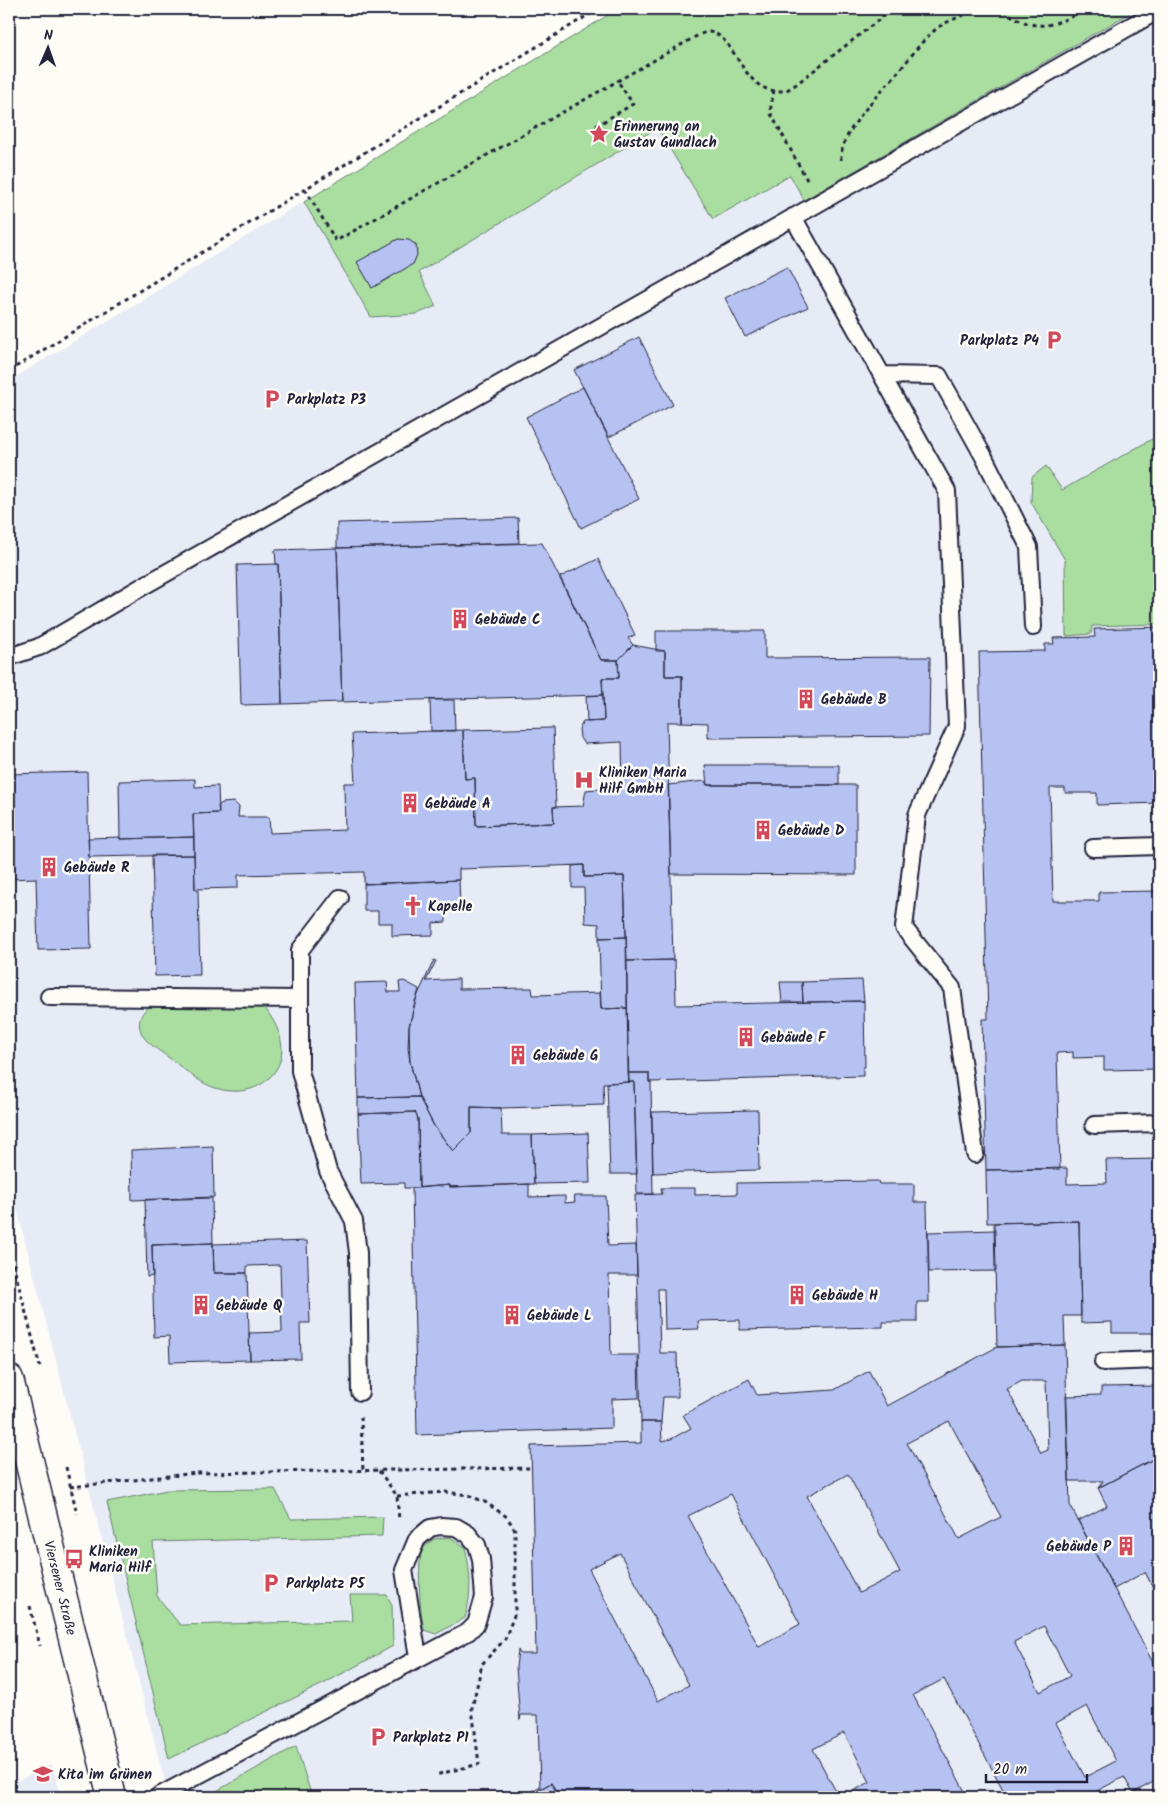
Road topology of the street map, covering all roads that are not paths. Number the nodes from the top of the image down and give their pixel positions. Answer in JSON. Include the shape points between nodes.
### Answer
{"nodes":[{"id":1,"x":1159,"y":10,"type":"edge"},
{"id":2,"x":794,"y":218,"type":"junction"},
{"id":3,"x":882,"y":374,"type":"junction"},
{"id":4,"x":1033,"y":626,"type":"dead end"},
{"id":5,"x":9,"y":657,"type":"edge"},
{"id":6,"x":1159,"y":846,"type":"edge"},
{"id":7,"x":1093,"y":848,"type":"dead end"},
{"id":8,"x":340,"y":898,"type":"dead end"},
{"id":9,"x":49,"y":997,"type":"dead end"},
{"id":10,"x":300,"y":999,"type":"junction"},
{"id":11,"x":1159,"y":1123,"type":"edge"},
{"id":12,"x":1094,"y":1125,"type":"dead end"},
{"id":13,"x":975,"y":1154,"type":"dead end"},
{"id":14,"x":1159,"y":1360,"type":"edge"},
{"id":15,"x":1103,"y":1362,"type":"dead end"},
{"id":16,"x":9,"y":1379,"type":"edge"},
{"id":17,"x":360,"y":1392,"type":"road end"},
{"id":18,"x":418,"y":1657,"type":"junction"},
{"id":19,"x":112,"y":1797,"type":"edge"},
{"id":20,"x":157,"y":1797,"type":"edge"}],
"edges":[{"from":1,"to":2,"type":"lane"},
{"from":2,"to":3,"type":"lane"},
{"from":2,"to":5,"type":"lane","via":[[162,575],[39,648]]},
{"from":3,"to":4,"type":"lane","via":[[939,376],[1029,547]]},
{"from":3,"to":13,"type":"lane","via":[[947,491],[958,726],[917,815],[904,928],[952,988]]},
{"from":6,"to":7,"type":"lane"},
{"from":8,"to":10,"type":"lane","via":[[300,950]]},
{"from":9,"to":10,"type":"lane"},
{"from":10,"to":17,"type":"lane","via":[[300,1071],[328,1171],[354,1221],[358,1253]]},
{"from":11,"to":12,"type":"lane"},
{"from":14,"to":15,"type":"lane"},
{"from":16,"to":19,"type":"main road","name":"Viersener Straße"},
{"from":18,"to":18,"type":"lane","via":[[468,1632],[476,1624],[481,1609],[484,1597],[478,1544],[456,1528],[441,1526],[421,1534],[404,1570]]},
{"from":18,"to":20,"type":"lane"}]}
